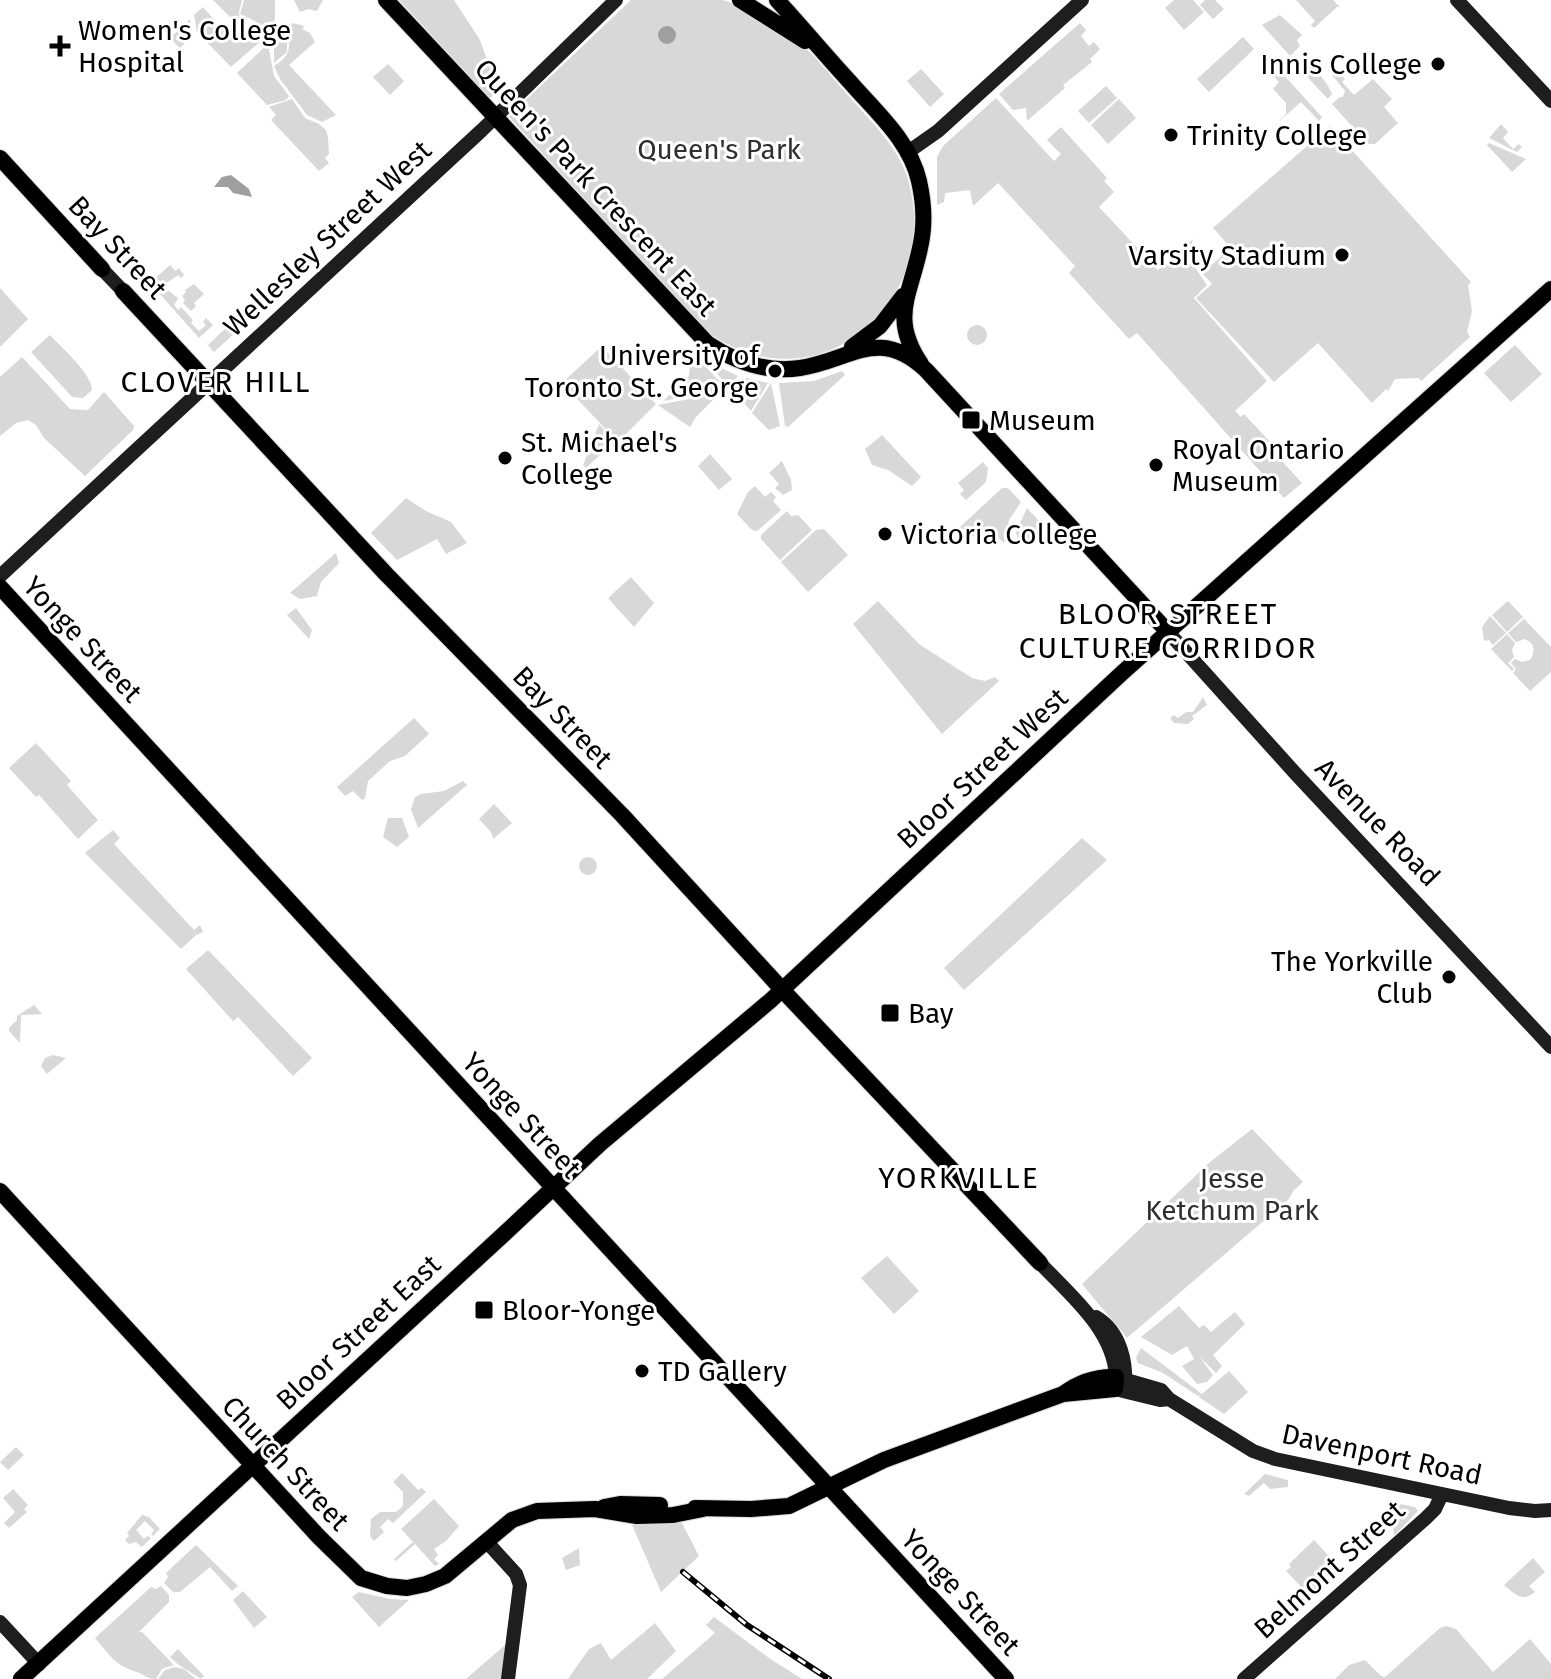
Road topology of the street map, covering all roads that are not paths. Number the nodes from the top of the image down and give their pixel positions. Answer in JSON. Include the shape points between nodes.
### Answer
{"nodes":[{"id":1,"x":386,"y":0,"type":"edge"},
{"id":2,"x":616,"y":0,"type":"edge"},
{"id":3,"x":740,"y":0,"type":"edge"},
{"id":4,"x":777,"y":0,"type":"edge"},
{"id":5,"x":1082,"y":0,"type":"edge"},
{"id":6,"x":1457,"y":0,"type":"edge"},
{"id":7,"x":826,"y":55,"type":"junction"},
{"id":8,"x":1551,"y":101,"type":"edge"},
{"id":9,"x":495,"y":117,"type":"junction"},
{"id":10,"x":908,"y":152,"type":"junction"},
{"id":11,"x":0,"y":158,"type":"edge"},
{"id":12,"x":102,"y":269,"type":"joint"},
{"id":13,"x":1551,"y":289,"type":"edge"},
{"id":14,"x":123,"y":291,"type":"joint"},
{"id":15,"x":906,"y":292,"type":"junction"},
{"id":16,"x":837,"y":357,"type":"junction"},
{"id":17,"x":922,"y":365,"type":"junction"},
{"id":18,"x":209,"y":383,"type":"junction"},
{"id":19,"x":0,"y":576,"type":"edge"},
{"id":20,"x":0,"y":587,"type":"edge"},
{"id":21,"x":1168,"y":632,"type":"junction"},
{"id":22,"x":782,"y":989,"type":"junction"},
{"id":23,"x":1551,"y":1047,"type":"edge"},
{"id":24,"x":553,"y":1186,"type":"junction"},
{"id":25,"x":0,"y":1191,"type":"edge"},
{"id":26,"x":1040,"y":1263,"type":"joint"},
{"id":27,"x":1121,"y":1384,"type":"junction"},
{"id":28,"x":253,"y":1465,"type":"junction"},
{"id":29,"x":829,"y":1487,"type":"junction"},
{"id":30,"x":1442,"y":1494,"type":"junction"},
{"id":31,"x":1551,"y":1510,"type":"edge"},
{"id":32,"x":486,"y":1541,"type":"junction"},
{"id":33,"x":0,"y":1622,"type":"edge"},
{"id":34,"x":39,"y":1664,"type":"junction"},
{"id":35,"x":21,"y":1679,"type":"edge"},
{"id":36,"x":508,"y":1679,"type":"edge"},
{"id":37,"x":1006,"y":1679,"type":"edge"},
{"id":38,"x":1244,"y":1679,"type":"edge"}],
"edges":[{"from":1,"to":9,"type":"main road","name":"Queen's Park Crescent East"},
{"from":2,"to":9,"type":"street","name":"Wellesley Street West"},
{"from":3,"to":7,"type":"main road"},
{"from":4,"to":7,"type":"main road"},
{"from":5,"to":10,"type":"street"},
{"from":6,"to":8,"type":"street"},
{"from":7,"to":10,"type":"main road"},
{"from":9,"to":16,"type":"main road","name":"Queen's Park Crescent East","via":[[707,343],[732,358],[768,368],[804,367]]},
{"from":9,"to":18,"type":"street","name":"Wellesley Street West"},
{"from":10,"to":15,"type":"main road","via":[[919,181],[923,216],[921,247]]},
{"from":11,"to":12,"type":"main road","name":"Bay Street"},
{"from":12,"to":14,"type":"street","name":"Bay Street"},
{"from":13,"to":21,"type":"main road","name":"Bloor Street West"},
{"from":14,"to":18,"type":"main road","name":"Bay Street"},
{"from":15,"to":16,"type":"main road","via":[[875,331]]},
{"from":15,"to":17,"type":"main road","via":[[904,330]]},
{"from":16,"to":17,"type":"main road","via":[[880,346]]},
{"from":17,"to":21,"type":"main road"},
{"from":18,"to":19,"type":"street","name":"Wellesley Street West"},
{"from":18,"to":22,"type":"main road","name":"Bay Street"},
{"from":20,"to":24,"type":"main road","name":"Yonge Street"},
{"from":21,"to":22,"type":"main road","name":"Bloor Street West"},
{"from":21,"to":23,"type":"street","name":"Avenue Road"},
{"from":22,"to":24,"type":"main road","name":"Bloor Street West"},
{"from":22,"to":26,"type":"main road","name":"Bay Street"},
{"from":24,"to":28,"type":"main road","name":"Bloor Street East"},
{"from":24,"to":29,"type":"main road","name":"Yonge Street"},
{"from":25,"to":28,"type":"main road","name":"Church Street"},
{"from":26,"to":27,"type":"street","name":"Bay Street","via":[[1089,1313],[1112,1354]]},
{"from":27,"to":29,"type":"main road","name":"Davenport Road","via":[[1102,1377],[1079,1383],[1063,1394],[884,1460]]},
{"from":27,"to":30,"type":"street","name":"Davenport Road","via":[[1169,1399],[1263,1455]]},
{"from":28,"to":32,"type":"main road","name":"Church Street","via":[[345,1564],[369,1581],[398,1588],[426,1584],[445,1576]]},
{"from":28,"to":34,"type":"main road","name":"Bloor Street East"},
{"from":29,"to":32,"type":"main road","name":"Church Street","via":[[777,1509],[620,1504],[537,1511],[512,1520]]},
{"from":29,"to":37,"type":"main road","name":"Yonge Street"},
{"from":30,"to":31,"type":"street","name":"Davenport Road","via":[[1509,1508]]},
{"from":30,"to":38,"type":"street","name":"Belmont Street","via":[[1426,1518]]},
{"from":32,"to":36,"type":"street","via":[[520,1585]]},
{"from":33,"to":34,"type":"street"},
{"from":34,"to":35,"type":"main road","name":"Bloor Street East"}]}
